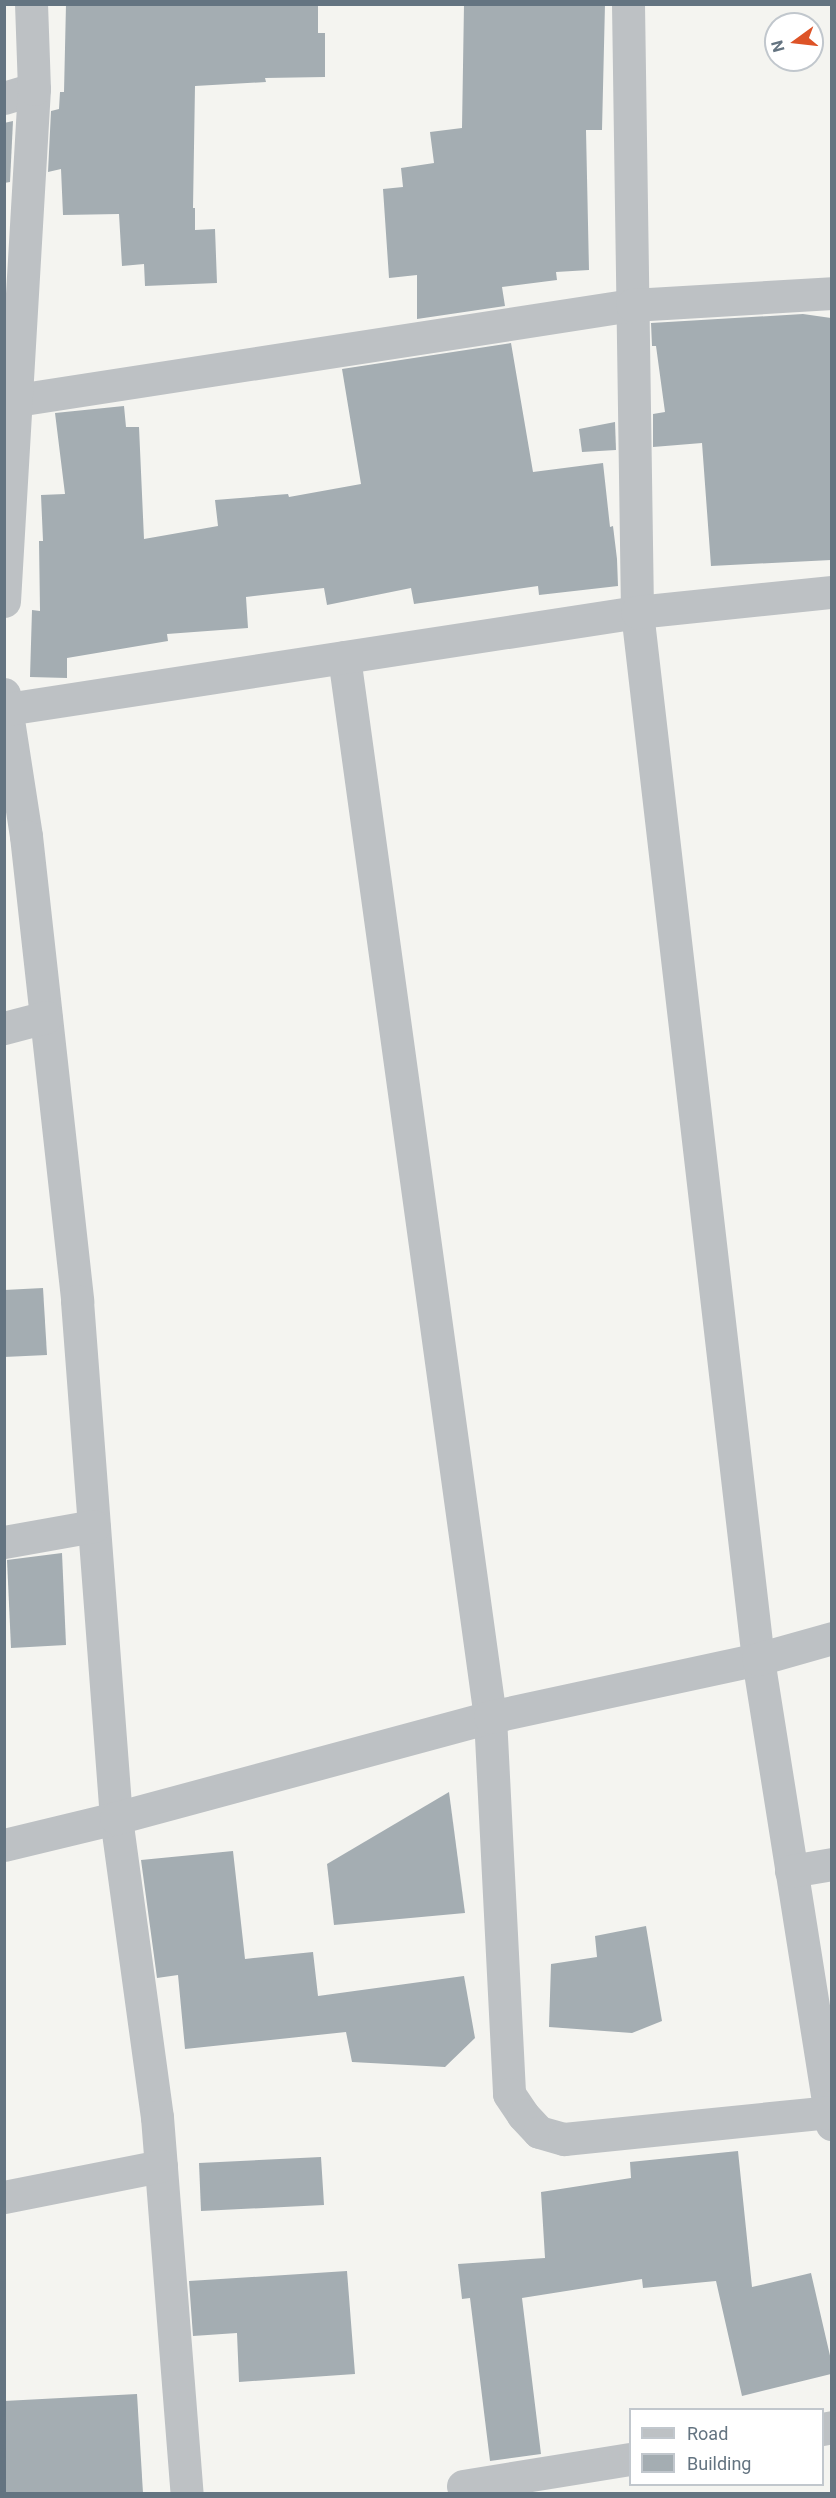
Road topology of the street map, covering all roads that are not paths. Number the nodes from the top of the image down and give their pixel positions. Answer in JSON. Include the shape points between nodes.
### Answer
{"nodes":[{"id":1,"x":31,"y":4,"type":"edge"},
{"id":2,"x":628,"y":4,"type":"edge"},
{"id":3,"x":19,"y":94,"type":"edge"},
{"id":4,"x":831,"y":293,"type":"edge"},
{"id":5,"x":632,"y":305,"type":"junction"},
{"id":6,"x":11,"y":402,"type":"edge"},
{"id":7,"x":831,"y":592,"type":"edge"},
{"id":8,"x":4,"y":601,"type":"edge"},
{"id":9,"x":637,"y":612,"type":"junction"},
{"id":10,"x":344,"y":657,"type":"junction"},
{"id":11,"x":6,"y":701,"type":"edge"},
{"id":12,"x":46,"y":1017,"type":"junction"},
{"id":13,"x":4,"y":1028,"type":"edge"},
{"id":14,"x":94,"y":1526,"type":"junction"},
{"id":15,"x":4,"y":1542,"type":"edge"},
{"id":16,"x":831,"y":1638,"type":"edge"},
{"id":17,"x":758,"y":1659,"type":"junction"},
{"id":18,"x":489,"y":1717,"type":"junction"},
{"id":19,"x":116,"y":1818,"type":"junction"},
{"id":20,"x":4,"y":1845,"type":"edge"},
{"id":21,"x":831,"y":1864,"type":"edge"},
{"id":22,"x":791,"y":1871,"type":"junction"},
{"id":23,"x":831,"y":2116,"type":"edge"},
{"id":24,"x":161,"y":2166,"type":"junction"},
{"id":25,"x":4,"y":2197,"type":"edge"},
{"id":26,"x":629,"y":2459,"type":"edge"},
{"id":27,"x":463,"y":2486,"type":"dead end"},
{"id":28,"x":187,"y":2493,"type":"edge"}],
"edges":[{"from":1,"to":3,"type":"street"},
{"from":2,"to":5,"type":"street"},
{"from":3,"to":6,"type":"street"},
{"from":4,"to":5,"type":"street"},
{"from":5,"to":6,"type":"street"},
{"from":5,"to":9,"type":"street"},
{"from":6,"to":8,"type":"street"},
{"from":7,"to":9,"type":"street"},
{"from":9,"to":10,"type":"street"},
{"from":9,"to":17,"type":"street"},
{"from":10,"to":11,"type":"street"},
{"from":10,"to":18,"type":"street"},
{"from":11,"to":12,"type":"street"},
{"from":12,"to":13,"type":"street"},
{"from":12,"to":14,"type":"street","via":[[77,1301]]},
{"from":14,"to":15,"type":"street"},
{"from":14,"to":19,"type":"street"},
{"from":16,"to":17,"type":"street"},
{"from":17,"to":18,"type":"street"},
{"from":17,"to":22,"type":"street"},
{"from":18,"to":19,"type":"street"},
{"from":18,"to":23,"type":"street","via":[[509,2094],[523,2115],[539,2132],[564,2139]]},
{"from":19,"to":20,"type":"street"},
{"from":19,"to":24,"type":"street"},
{"from":21,"to":22,"type":"street"},
{"from":22,"to":23,"type":"street"},
{"from":24,"to":25,"type":"street"},
{"from":24,"to":28,"type":"street"},
{"from":26,"to":27,"type":"street"}]}
